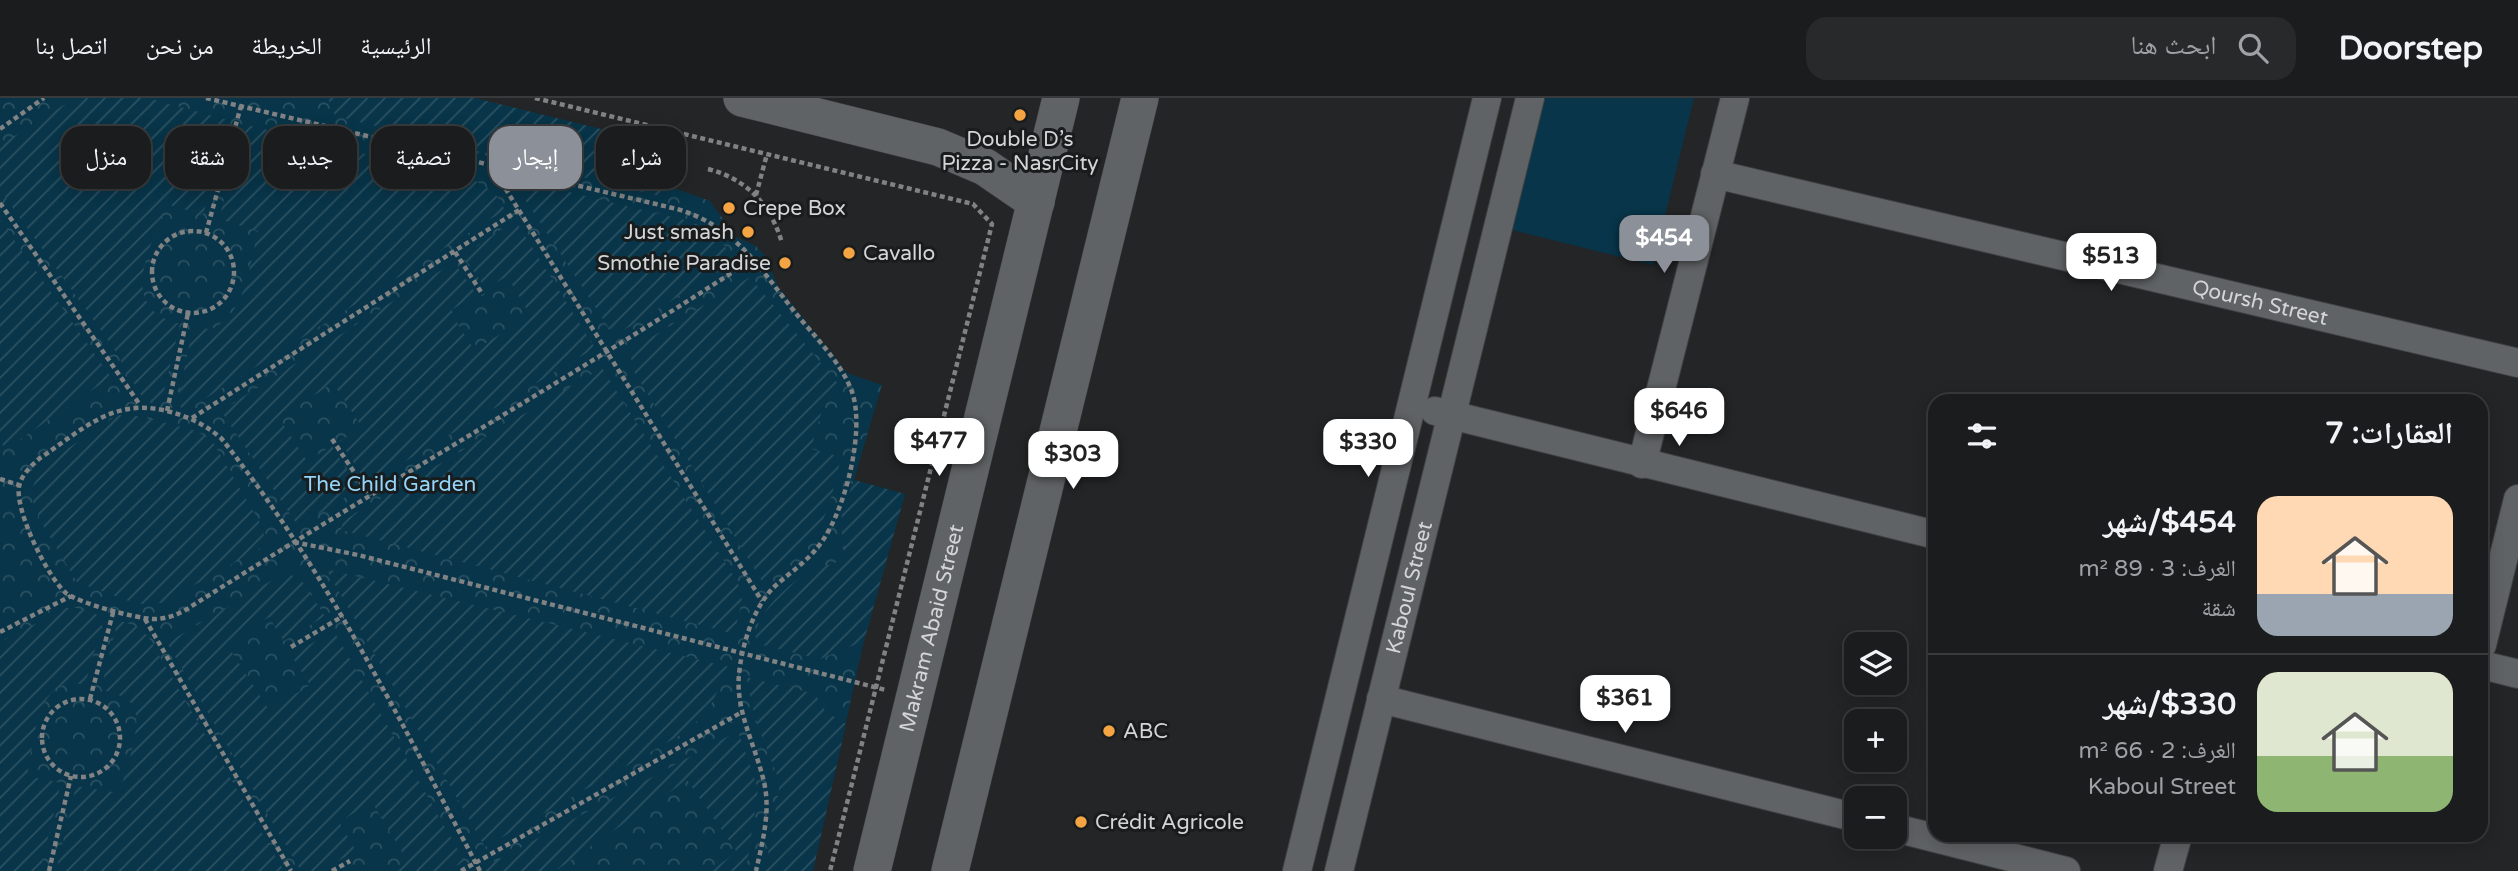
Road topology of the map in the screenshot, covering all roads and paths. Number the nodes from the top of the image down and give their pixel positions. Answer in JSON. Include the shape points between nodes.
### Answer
{"nodes":[{"id":1,"x":44,"y":98,"type":"edge"},
{"id":2,"x":206,"y":98,"type":"edge"},
{"id":3,"x":535,"y":98,"type":"edge"},
{"id":4,"x":742,"y":98,"type":"edge"},
{"id":5,"x":857,"y":98,"type":"edge"},
{"id":6,"x":1062,"y":98,"type":"edge"},
{"id":7,"x":1140,"y":98,"type":"edge"},
{"id":8,"x":1487,"y":98,"type":"edge"},
{"id":9,"x":1530,"y":98,"type":"edge"},
{"id":10,"x":1735,"y":98,"type":"edge"},
{"id":11,"x":241,"y":106,"type":"junction"},
{"id":12,"x":824,"y":119,"type":"junction"},
{"id":13,"x":0,"y":129,"type":"edge"},
{"id":14,"x":767,"y":154,"type":"junction"},
{"id":15,"x":489,"y":167,"type":"edge"},
{"id":16,"x":708,"y":169,"type":"dead end"},
{"id":17,"x":1715,"y":174,"type":"junction"},
{"id":18,"x":582,"y":188,"type":"edge"},
{"id":19,"x":505,"y":189,"type":"edge"},
{"id":20,"x":756,"y":195,"type":"junction"},
{"id":21,"x":1036,"y":202,"type":"junction"},
{"id":22,"x":0,"y":203,"type":"edge"},
{"id":23,"x":519,"y":210,"type":"junction"},
{"id":24,"x":206,"y":233,"type":"junction"},
{"id":25,"x":782,"y":243,"type":"dead end"},
{"id":26,"x":455,"y":252,"type":"junction"},
{"id":27,"x":753,"y":259,"type":"junction"},
{"id":28,"x":484,"y":295,"type":"dead end"},
{"id":29,"x":188,"y":313,"type":"junction"},
{"id":30,"x":610,"y":352,"type":"junction"},
{"id":31,"x":2518,"y":363,"type":"edge"},
{"id":32,"x":1412,"y":405,"type":"junction"},
{"id":33,"x":140,"y":406,"type":"junction"},
{"id":34,"x":167,"y":411,"type":"junction"},
{"id":35,"x":1452,"y":415,"type":"junction"},
{"id":36,"x":191,"y":418,"type":"junction"},
{"id":37,"x":332,"y":439,"type":"dead end"},
{"id":38,"x":1642,"y":464,"type":"junction"},
{"id":39,"x":0,"y":479,"type":"edge"},
{"id":40,"x":19,"y":485,"type":"junction"},
{"id":41,"x":370,"y":496,"type":"junction"},
{"id":42,"x":2518,"y":499,"type":"edge"},
{"id":43,"x":1928,"y":533,"type":"edge"},
{"id":44,"x":293,"y":541,"type":"junction"},
{"id":45,"x":71,"y":596,"type":"junction"},
{"id":46,"x":762,"y":601,"type":"junction"},
{"id":47,"x":114,"y":610,"type":"junction"},
{"id":48,"x":343,"y":616,"type":"junction"},
{"id":49,"x":145,"y":618,"type":"junction"},
{"id":50,"x":2488,"y":621,"type":"edge"},
{"id":51,"x":0,"y":632,"type":"edge"},
{"id":52,"x":291,"y":647,"type":"dead end"},
{"id":53,"x":744,"y":655,"type":"junction"},
{"id":54,"x":2488,"y":666,"type":"edge"},
{"id":55,"x":2518,"y":674,"type":"edge"},
{"id":56,"x":855,"y":682,"type":"dead end"},
{"id":57,"x":90,"y":699,"type":"junction"},
{"id":58,"x":1381,"y":699,"type":"junction"},
{"id":59,"x":742,"y":712,"type":"junction"},
{"id":60,"x":71,"y":776,"type":"junction"},
{"id":61,"x":1844,"y":815,"type":"edge"},
{"id":62,"x":1907,"y":831,"type":"edge"},
{"id":63,"x":1928,"y":836,"type":"edge"},
{"id":64,"x":1951,"y":842,"type":"edge"},
{"id":65,"x":2176,"y":842,"type":"edge"},
{"id":66,"x":350,"y":861,"type":"dead end"},
{"id":67,"x":475,"y":862,"type":"junction"},
{"id":68,"x":49,"y":871,"type":"edge"},
{"id":69,"x":291,"y":871,"type":"edge"},
{"id":70,"x":332,"y":871,"type":"edge"},
{"id":71,"x":461,"y":871,"type":"edge"},
{"id":72,"x":480,"y":871,"type":"edge"},
{"id":73,"x":756,"y":871,"type":"edge"},
{"id":74,"x":830,"y":871,"type":"edge"},
{"id":75,"x":872,"y":871,"type":"edge"},
{"id":76,"x":950,"y":871,"type":"edge"},
{"id":77,"x":1297,"y":871,"type":"edge"},
{"id":78,"x":1339,"y":871,"type":"edge"},
{"id":79,"x":2066,"y":871,"type":"edge"},
{"id":80,"x":2168,"y":871,"type":"edge"}],
"edges":[{"from":1,"to":13,"type":"path"},
{"from":2,"to":11,"type":"path"},
{"from":3,"to":14,"type":"path"},
{"from":4,"to":12,"type":"street"},
{"from":5,"to":12,"type":"street","via":[[847,109]]},
{"from":6,"to":21,"type":"street","name":"Makram Abaid Street"},
{"from":7,"to":76,"type":"street"},
{"from":8,"to":32,"type":"street","name":"Kaboul Street"},
{"from":9,"to":35,"type":"street","name":"Kaboul Street"},
{"from":10,"to":17,"type":"street"},
{"from":11,"to":15,"type":"path"},
{"from":11,"to":24,"type":"path"},
{"from":12,"to":21,"type":"street","via":[[962,155]]},
{"from":14,"to":20,"type":"path"},
{"from":14,"to":74,"type":"path","via":[[973,204],[992,224]]},
{"from":16,"to":20,"type":"path","via":[[734,178]]},
{"from":17,"to":31,"type":"street","name":"Qoursh Street"},
{"from":17,"to":38,"type":"street"},
{"from":18,"to":27,"type":"path","via":[[694,214],[722,228]]},
{"from":19,"to":23,"type":"path"},
{"from":20,"to":25,"type":"path","via":[[768,209]]},
{"from":21,"to":75,"type":"street","name":"Makram Abaid Street"},
{"from":22,"to":33,"type":"path"},
{"from":23,"to":26,"type":"path"},
{"from":23,"to":30,"type":"path"},
{"from":24,"to":29,"type":"path","via":[[228,250],[233,262],[232,288],[214,308]]},
{"from":24,"to":29,"type":"path","via":[[179,233],[158,250],[153,263],[156,290],[163,301]]},
{"from":26,"to":28,"type":"path"},
{"from":26,"to":36,"type":"path"},
{"from":27,"to":30,"type":"path"},
{"from":27,"to":46,"type":"path","via":[[846,379],[856,408],[849,476],[836,520],[815,551]]},
{"from":29,"to":34,"type":"path"},
{"from":30,"to":41,"type":"path"},
{"from":30,"to":46,"type":"path"},
{"from":32,"to":35,"type":"street"},
{"from":32,"to":77,"type":"street","name":"Kaboul Street"},
{"from":33,"to":34,"type":"path"},
{"from":33,"to":40,"type":"path","via":[[102,416],[31,466]]},
{"from":34,"to":36,"type":"path"},
{"from":35,"to":38,"type":"street"},
{"from":35,"to":58,"type":"street","name":"Kaboul Street"},
{"from":36,"to":44,"type":"path","via":[[221,438]]},
{"from":37,"to":41,"type":"path"},
{"from":38,"to":43,"type":"street"},
{"from":39,"to":40,"type":"path"},
{"from":40,"to":45,"type":"path","via":[[24,518],[51,574]]},
{"from":41,"to":44,"type":"path"},
{"from":42,"to":50,"type":"street"},
{"from":44,"to":48,"type":"path"},
{"from":44,"to":49,"type":"path","via":[[184,611]]},
{"from":44,"to":53,"type":"path"},
{"from":45,"to":47,"type":"path"},
{"from":45,"to":51,"type":"path"},
{"from":46,"to":53,"type":"path"},
{"from":47,"to":49,"type":"path"},
{"from":47,"to":57,"type":"path"},
{"from":48,"to":52,"type":"path"},
{"from":48,"to":67,"type":"path"},
{"from":49,"to":69,"type":"path"},
{"from":53,"to":56,"type":"path"},
{"from":53,"to":59,"type":"path","via":[[739,674]]},
{"from":54,"to":55,"type":"street"},
{"from":57,"to":60,"type":"path","via":[[77,698],[55,707],[42,729],[41,741],[50,763]]},
{"from":57,"to":60,"type":"path","via":[[111,712],[120,734],[119,747],[106,768],[96,774]]},
{"from":58,"to":61,"type":"street"},
{"from":58,"to":78,"type":"street","name":"Kaboul Street"},
{"from":59,"to":67,"type":"path"},
{"from":59,"to":73,"type":"path","via":[[766,790]]},
{"from":60,"to":68,"type":"path"},
{"from":62,"to":63,"type":"street"},
{"from":64,"to":79,"type":"street"},
{"from":65,"to":80,"type":"street"},
{"from":66,"to":70,"type":"path"},
{"from":67,"to":71,"type":"path"},
{"from":67,"to":72,"type":"path"}]}
